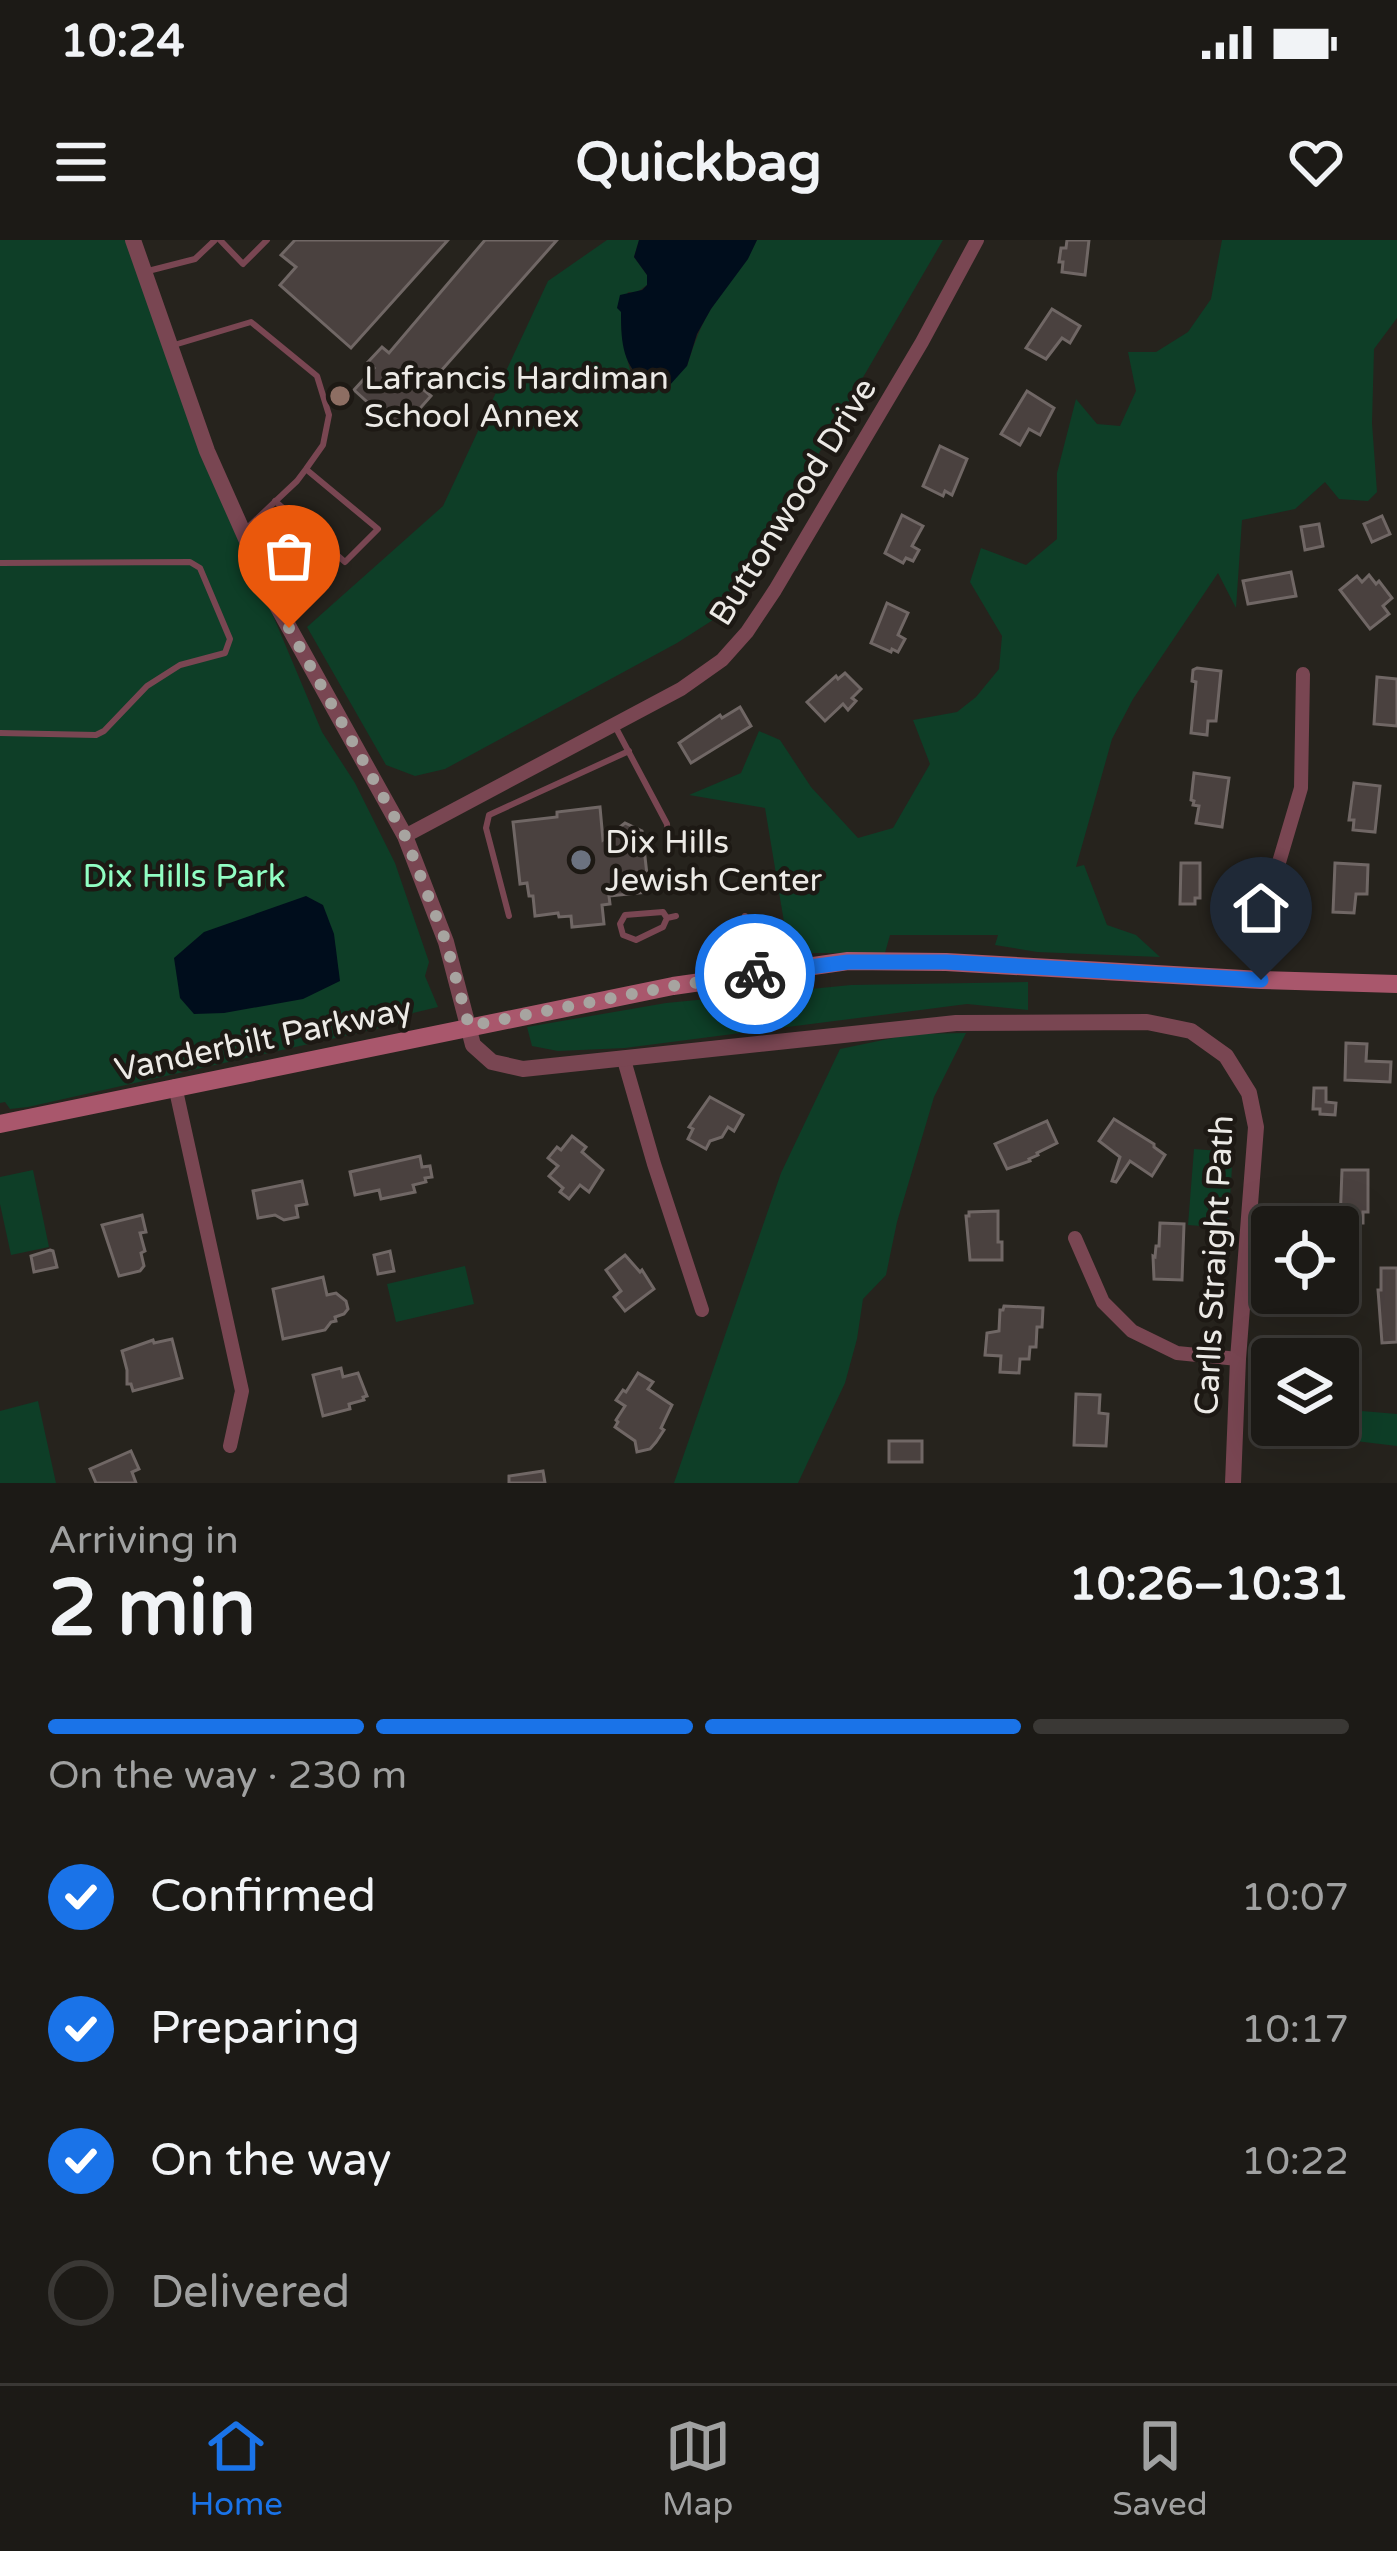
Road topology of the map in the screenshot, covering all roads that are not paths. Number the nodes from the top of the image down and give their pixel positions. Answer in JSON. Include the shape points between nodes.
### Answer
{"nodes":[{"id":1,"x":134,"y":240,"type":"edge"},
{"id":2,"x":217,"y":240,"type":"edge"},
{"id":3,"x":267,"y":240,"type":"edge"},
{"id":4,"x":977,"y":240,"type":"edge"},
{"id":5,"x":144,"y":272,"type":"junction"},
{"id":6,"x":170,"y":347,"type":"junction"},
{"id":7,"x":305,"y":469,"type":"junction"},
{"id":8,"x":275,"y":501,"type":"junction"},
{"id":9,"x":243,"y":532,"type":"junction"},
{"id":10,"x":0,"y":562,"type":"edge"},
{"id":11,"x":1303,"y":674,"type":"dead end"},
{"id":12,"x":615,"y":725,"type":"junction"},
{"id":13,"x":0,"y":733,"type":"edge"},
{"id":14,"x":629,"y":751,"type":"junction"},
{"id":15,"x":405,"y":836,"type":"junction"},
{"id":16,"x":668,"y":836,"type":"dead end"},
{"id":17,"x":509,"y":916,"type":"dead end"},
{"id":18,"x":745,"y":916,"type":"dead end"},
{"id":19,"x":672,"y":917,"type":"joint"},
{"id":20,"x":746,"y":939,"type":"junction"},
{"id":21,"x":791,"y":969,"type":"junction"},
{"id":22,"x":716,"y":980,"type":"junction"},
{"id":23,"x":1261,"y":980,"type":"junction"},
{"id":24,"x":1397,"y":984,"type":"edge"},
{"id":25,"x":469,"y":1026,"type":"junction"},
{"id":26,"x":624,"y":1060,"type":"junction"},
{"id":27,"x":176,"y":1086,"type":"junction"},
{"id":28,"x":0,"y":1124,"type":"edge"},
{"id":29,"x":1075,"y":1238,"type":"dead end"},
{"id":30,"x":702,"y":1310,"type":"dead end"},
{"id":31,"x":1238,"y":1359,"type":"junction"},
{"id":32,"x":230,"y":1446,"type":"dead end"},
{"id":33,"x":1233,"y":1483,"type":"edge"}],
"edges":[{"from":1,"to":5,"type":"street"},
{"from":2,"to":3,"type":"lane","via":[[243,264]]},
{"from":2,"to":5,"type":"lane","via":[[195,259]]},
{"from":4,"to":12,"type":"street","name":"Buttonwood Drive","via":[[747,632],[722,660]]},
{"from":5,"to":6,"type":"street"},
{"from":6,"to":7,"type":"lane","via":[[250,322],[316,376],[329,415],[323,445]]},
{"from":6,"to":9,"type":"street"},
{"from":7,"to":8,"type":"lane"},
{"from":7,"to":8,"type":"lane","via":[[378,529],[345,562]]},
{"from":8,"to":9,"type":"lane"},
{"from":9,"to":15,"type":"street"},
{"from":10,"to":13,"type":"lane","via":[[190,562],[200,568],[230,639],[225,653],[179,665],[147,686],[96,735]]},
{"from":11,"to":23,"type":"street","via":[[1301,788],[1272,886]]},
{"from":12,"to":14,"type":"lane"},
{"from":12,"to":15,"type":"street","name":"Buttonwood Drive"},
{"from":14,"to":16,"type":"lane"},
{"from":14,"to":17,"type":"lane","via":[[489,815]]},
{"from":15,"to":25,"type":"street"},
{"from":18,"to":20,"type":"lane"},
{"from":19,"to":19,"type":"lane","via":[[625,915],[620,924],[636,940]]},
{"from":20,"to":21,"type":"lane"},
{"from":20,"to":22,"type":"lane"},
{"from":21,"to":22,"type":"main road","name":"Vanderbilt Parkway"},
{"from":21,"to":23,"type":"main road","name":"Vanderbilt Parkway","via":[[946,962]]},
{"from":22,"to":25,"type":"main road","name":"Vanderbilt Parkway"},
{"from":23,"to":24,"type":"main road","name":"Vanderbilt Parkway"},
{"from":25,"to":26,"type":"street","name":"Carlls Straight Path","via":[[472,1045],[492,1062],[523,1069]]},
{"from":25,"to":27,"type":"main road","name":"Vanderbilt Parkway"},
{"from":26,"to":30,"type":"street"},
{"from":26,"to":31,"type":"street","name":"Carlls Straight Path","via":[[956,1023],[1147,1022],[1191,1031],[1226,1056],[1249,1093],[1256,1126]]},
{"from":27,"to":28,"type":"main road","name":"Vanderbilt Parkway"},
{"from":27,"to":32,"type":"street","via":[[242,1391]]},
{"from":29,"to":31,"type":"street","via":[[1103,1302],[1132,1331],[1177,1353]]},
{"from":31,"to":33,"type":"street","name":"Carlls Straight Path"}]}
